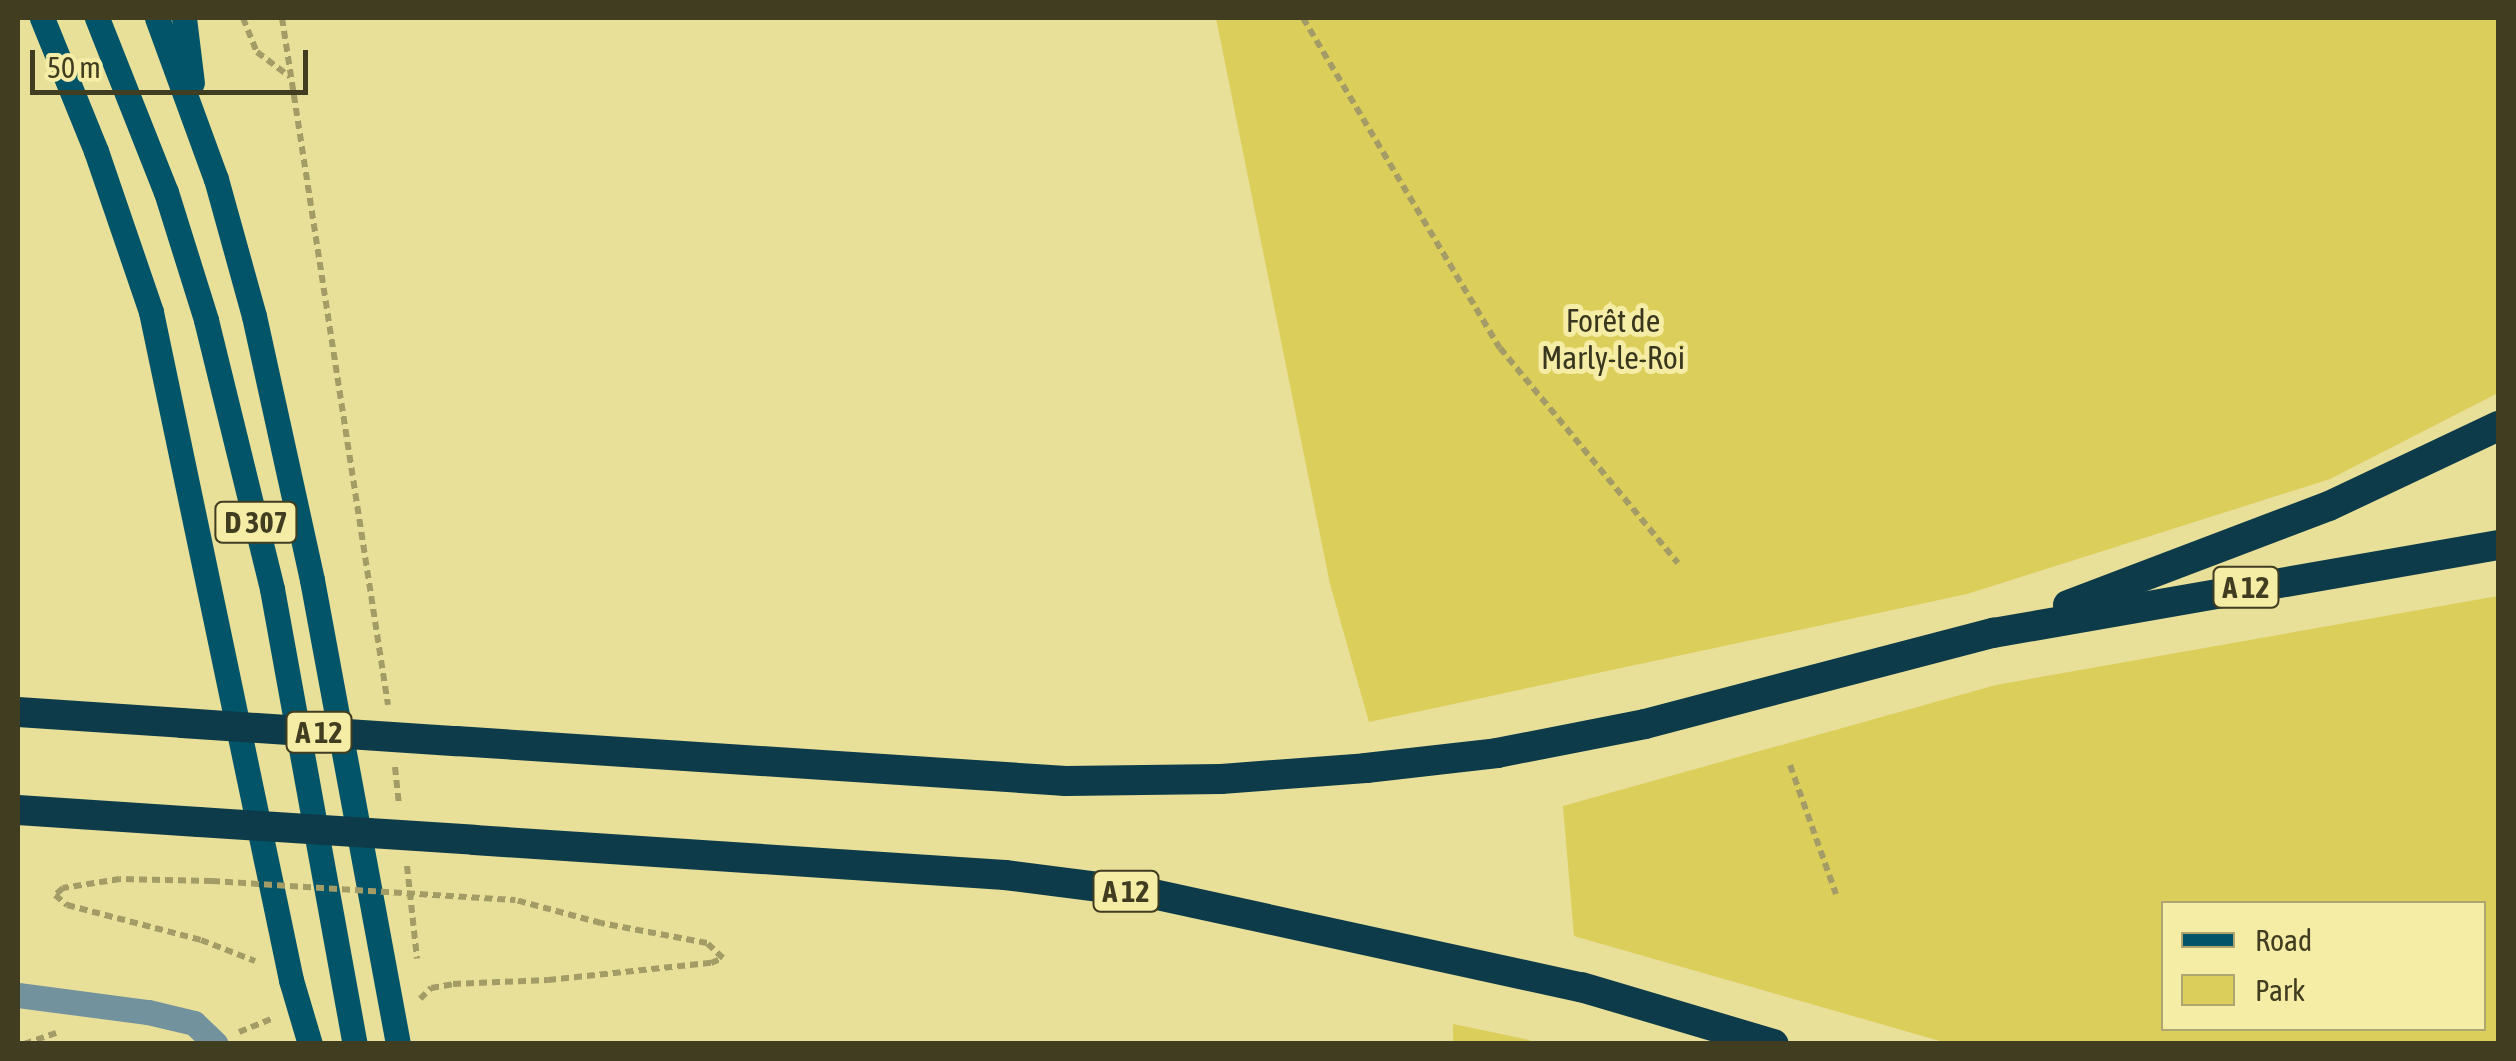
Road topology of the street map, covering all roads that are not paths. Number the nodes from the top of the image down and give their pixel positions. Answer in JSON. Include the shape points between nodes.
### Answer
{"nodes":[{"id":1,"x":42,"y":18,"type":"edge"},
{"id":2,"x":97,"y":18,"type":"edge"},
{"id":3,"x":157,"y":18,"type":"edge"},
{"id":4,"x":184,"y":18,"type":"edge"},
{"id":5,"x":197,"y":127,"type":"junction"},
{"id":6,"x":2498,"y":426,"type":"edge"},
{"id":7,"x":2498,"y":545,"type":"edge"},
{"id":8,"x":1993,"y":634,"type":"junction"},
{"id":9,"x":18,"y":712,"type":"edge"},
{"id":10,"x":18,"y":810,"type":"edge"},
{"id":11,"x":18,"y":995,"type":"edge"},
{"id":12,"x":215,"y":1043,"type":"edge"},
{"id":13,"x":310,"y":1044,"type":"edge"},
{"id":14,"x":355,"y":1044,"type":"edge"},
{"id":15,"x":398,"y":1044,"type":"edge"},
{"id":16,"x":1774,"y":1044,"type":"edge"}],
"edges":[{"from":1,"to":13,"type":"main road","number":"D 307","via":[[151,312]]},
{"from":2,"to":14,"type":"main road","number":"D 307","via":[[166,192],[206,320],[272,589]]},
{"from":3,"to":5,"type":"main road","number":"D 307"},
{"from":4,"to":5,"type":"main road"},
{"from":5,"to":15,"type":"main road","number":"D 307","via":[[254,316],[283,448]]},
{"from":6,"to":8,"type":"highway","via":[[2329,506]]},
{"from":7,"to":8,"type":"highway","number":"A 12"},
{"from":8,"to":9,"type":"highway","number":"A 12","bridge":true,"via":[[1645,724],[1498,754],[1222,780],[1066,781]]},
{"from":10,"to":16,"type":"highway","number":"A 12","bridge":true,"via":[[986,874],[1153,894],[1543,978]]},
{"from":11,"to":12,"type":"lane","via":[[194,1023]]}]}
